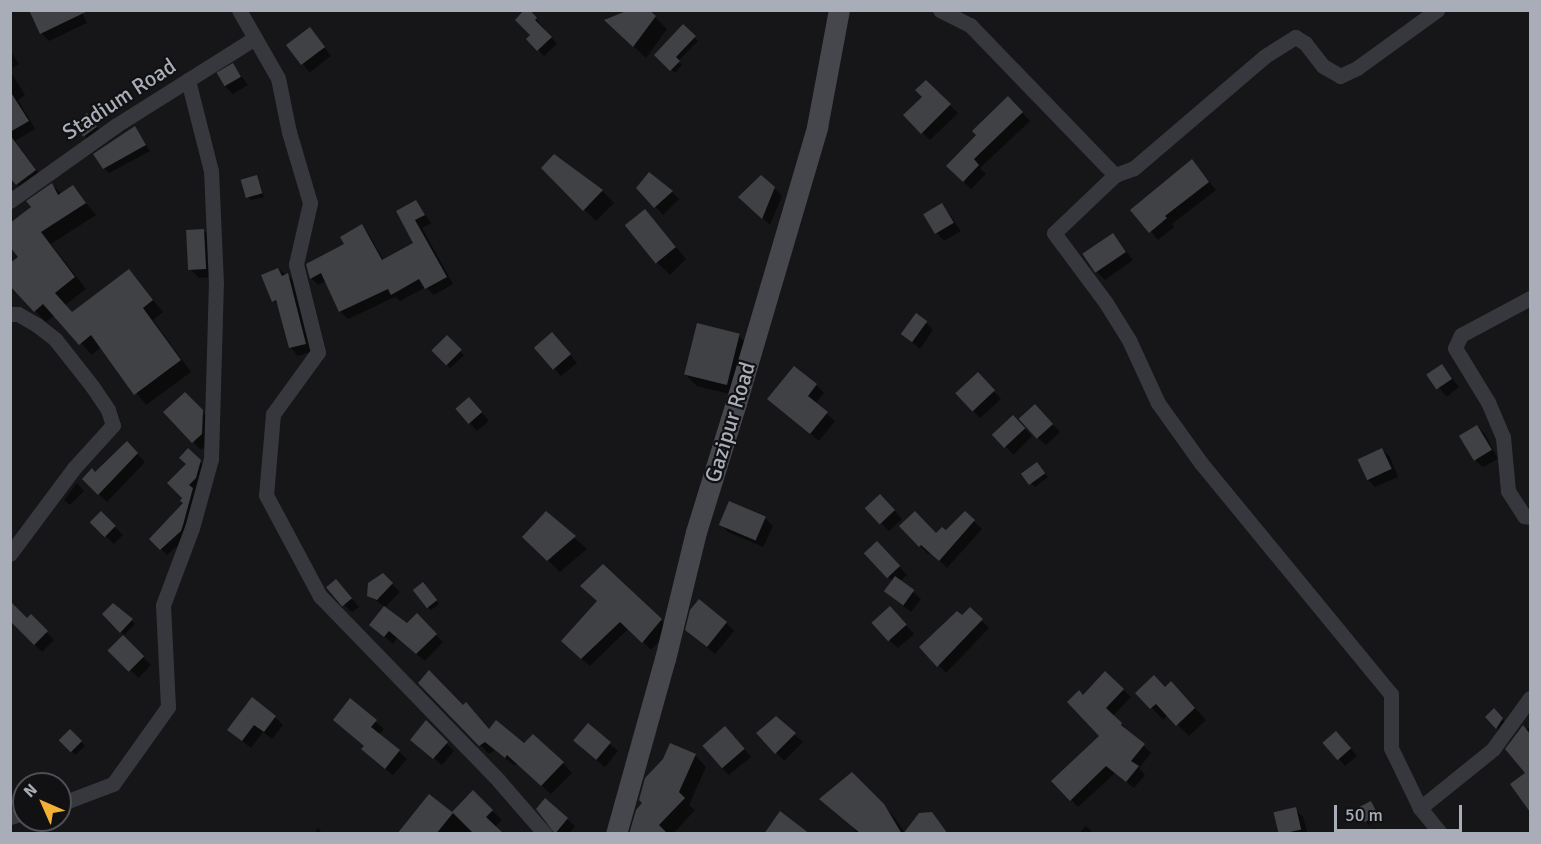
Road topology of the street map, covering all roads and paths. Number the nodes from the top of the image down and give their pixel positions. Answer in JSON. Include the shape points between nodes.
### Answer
{"nodes":[{"id":1,"x":239,"y":10,"type":"edge"},
{"id":2,"x":839,"y":10,"type":"edge"},
{"id":3,"x":940,"y":10,"type":"edge"},
{"id":4,"x":1437,"y":10,"type":"edge"},
{"id":5,"x":255,"y":38,"type":"junction"},
{"id":6,"x":188,"y":80,"type":"junction"},
{"id":7,"x":1115,"y":175,"type":"junction"},
{"id":8,"x":10,"y":201,"type":"edge"},
{"id":9,"x":1530,"y":298,"type":"edge"},
{"id":10,"x":10,"y":314,"type":"edge"},
{"id":11,"x":1530,"y":517,"type":"edge"},
{"id":12,"x":10,"y":554,"type":"edge"},
{"id":13,"x":1530,"y":698,"type":"edge"},
{"id":14,"x":72,"y":799,"type":"edge"},
{"id":15,"x":1420,"y":808,"type":"junction"},
{"id":16,"x":545,"y":834,"type":"edge"},
{"id":17,"x":616,"y":834,"type":"edge"},
{"id":18,"x":1441,"y":834,"type":"edge"}],
"edges":[{"from":1,"to":5,"type":"street"},
{"from":2,"to":17,"type":"street","name":"Gazipur Road","via":[[817,127],[696,532]]},
{"from":3,"to":7,"type":"street","via":[[970,25]]},
{"from":4,"to":7,"type":"street","via":[[1358,68],[1340,76],[1323,66],[1305,43],[1295,37],[1264,56],[1134,168]]},
{"from":5,"to":6,"type":"street","name":"Stadium Road"},
{"from":5,"to":16,"type":"street","via":[[278,78],[310,203],[296,264],[318,352],[273,414],[266,495],[320,596]]},
{"from":6,"to":8,"type":"street","name":"Stadium Road"},
{"from":6,"to":14,"type":"street","via":[[211,171],[216,284],[211,459],[192,528],[163,605],[168,707],[113,784]]},
{"from":7,"to":15,"type":"street","via":[[1054,233],[1107,303],[1158,403],[1201,463],[1391,694],[1391,748]]},
{"from":9,"to":11,"type":"street","via":[[1461,335],[1455,348],[1488,402],[1503,437],[1508,491],[1524,516]]},
{"from":10,"to":12,"type":"street","via":[[18,314],[55,339],[92,386],[113,425],[74,468]]},
{"from":13,"to":15,"type":"street","via":[[1493,748]]},
{"from":15,"to":18,"type":"street"}]}
